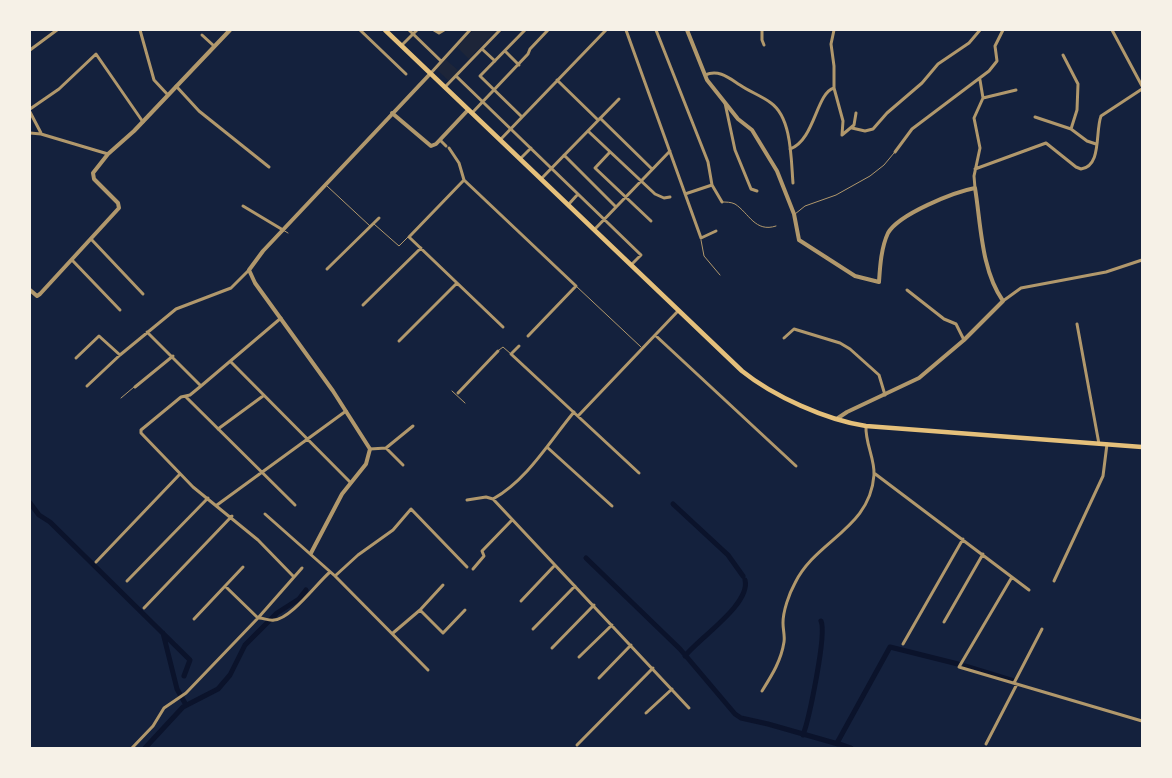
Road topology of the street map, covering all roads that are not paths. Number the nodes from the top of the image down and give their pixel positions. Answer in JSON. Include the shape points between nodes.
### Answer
{"nodes":[{"id":1,"x":57,"y":30,"type":"edge"},
{"id":2,"x":140,"y":30,"type":"edge"},
{"id":3,"x":230,"y":30,"type":"edge"},
{"id":4,"x":360,"y":30,"type":"edge"},
{"id":5,"x":385,"y":30,"type":"edge"},
{"id":6,"x":409,"y":30,"type":"edge"},
{"id":7,"x":417,"y":30,"type":"edge"},
{"id":8,"x":434,"y":30,"type":"edge"},
{"id":9,"x":444,"y":30,"type":"edge"},
{"id":10,"x":500,"y":30,"type":"edge"},
{"id":11,"x":548,"y":30,"type":"edge"},
{"id":12,"x":606,"y":30,"type":"edge"},
{"id":13,"x":626,"y":30,"type":"edge"},
{"id":14,"x":656,"y":30,"type":"edge"},
{"id":15,"x":687,"y":30,"type":"edge"},
{"id":16,"x":762,"y":30,"type":"edge"},
{"id":17,"x":834,"y":30,"type":"edge"},
{"id":18,"x":980,"y":30,"type":"edge"},
{"id":19,"x":1003,"y":30,"type":"edge"},
{"id":20,"x":1112,"y":30,"type":"edge"},
{"id":21,"x":468,"y":31,"type":"edge"},
{"id":22,"x":522,"y":31,"type":"edge"},
{"id":23,"x":413,"y":34,"type":"junction"},
{"id":24,"x":202,"y":35,"type":"dead end"},
{"id":25,"x":764,"y":45,"type":"dead end"},
{"id":26,"x":214,"y":46,"type":"junction"},
{"id":27,"x":401,"y":46,"type":"junction"},
{"id":28,"x":482,"y":49,"type":"junction"},
{"id":29,"x":30,"y":50,"type":"edge"},
{"id":30,"x":505,"y":51,"type":"junction"},
{"id":31,"x":1063,"y":55,"type":"dead end"},
{"id":32,"x":441,"y":61,"type":"junction"},
{"id":33,"x":495,"y":61,"type":"junction"},
{"id":34,"x":519,"y":64,"type":"junction"},
{"id":35,"x":406,"y":74,"type":"dead end"},
{"id":36,"x":430,"y":74,"type":"junction"},
{"id":37,"x":705,"y":75,"type":"junction"},
{"id":38,"x":456,"y":76,"type":"junction"},
{"id":39,"x":558,"y":80,"type":"junction"},
{"id":40,"x":980,"y":80,"type":"junction"},
{"id":41,"x":176,"y":86,"type":"junction"},
{"id":42,"x":445,"y":88,"type":"junction"},
{"id":43,"x":834,"y":88,"type":"junction"},
{"id":44,"x":1142,"y":88,"type":"edge"},
{"id":45,"x":494,"y":90,"type":"junction"},
{"id":46,"x":1016,"y":90,"type":"dead end"},
{"id":47,"x":168,"y":95,"type":"junction"},
{"id":48,"x":983,"y":98,"type":"junction"},
{"id":49,"x":618,"y":99,"type":"dead end"},
{"id":50,"x":482,"y":102,"type":"junction"},
{"id":51,"x":725,"y":102,"type":"junction"},
{"id":52,"x":30,"y":110,"type":"edge"},
{"id":53,"x":470,"y":112,"type":"junction"},
{"id":54,"x":392,"y":113,"type":"junction"},
{"id":55,"x":856,"y":113,"type":"dead end"},
{"id":56,"x":522,"y":117,"type":"junction"},
{"id":57,"x":1035,"y":117,"type":"dead end"},
{"id":58,"x":599,"y":119,"type":"junction"},
{"id":59,"x":143,"y":122,"type":"junction"},
{"id":60,"x":852,"y":128,"type":"junction"},
{"id":61,"x":510,"y":129,"type":"junction"},
{"id":62,"x":1071,"y":129,"type":"junction"},
{"id":63,"x":588,"y":131,"type":"junction"},
{"id":64,"x":30,"y":133,"type":"edge"},
{"id":65,"x":41,"y":134,"type":"junction"},
{"id":66,"x":440,"y":140,"type":"junction"},
{"id":67,"x":500,"y":140,"type":"junction"},
{"id":68,"x":1096,"y":144,"type":"junction"},
{"id":69,"x":531,"y":148,"type":"junction"},
{"id":70,"x":790,"y":150,"type":"junction"},
{"id":71,"x":670,"y":151,"type":"junction"},
{"id":72,"x":610,"y":152,"type":"junction"},
{"id":73,"x":895,"y":152,"type":"joint"},
{"id":74,"x":108,"y":154,"type":"junction"},
{"id":75,"x":564,"y":155,"type":"junction"},
{"id":76,"x":520,"y":159,"type":"junction"},
{"id":77,"x":269,"y":167,"type":"dead end"},
{"id":78,"x":552,"y":168,"type":"junction"},
{"id":79,"x":976,"y":168,"type":"junction"},
{"id":80,"x":652,"y":169,"type":"junction"},
{"id":81,"x":464,"y":180,"type":"junction"},
{"id":82,"x":541,"y":180,"type":"junction"},
{"id":83,"x":640,"y":182,"type":"junction"},
{"id":84,"x":793,"y":183,"type":"dead end"},
{"id":85,"x":325,"y":184,"type":"junction"},
{"id":86,"x":712,"y":185,"type":"junction"},
{"id":87,"x":976,"y":188,"type":"junction"},
{"id":88,"x":756,"y":191,"type":"dead end"},
{"id":89,"x":578,"y":194,"type":"junction"},
{"id":90,"x":685,"y":194,"type":"junction"},
{"id":91,"x":626,"y":197,"type":"junction"},
{"id":92,"x":670,"y":197,"type":"dead end"},
{"id":93,"x":722,"y":202,"type":"joint"},
{"id":94,"x":568,"y":205,"type":"junction"},
{"id":95,"x":243,"y":206,"type":"dead end"},
{"id":96,"x":616,"y":207,"type":"junction"},
{"id":97,"x":794,"y":214,"type":"junction"},
{"id":98,"x":379,"y":218,"type":"dead end"},
{"id":99,"x":604,"y":219,"type":"junction"},
{"id":100,"x":651,"y":221,"type":"dead end"},
{"id":101,"x":372,"y":225,"type":"junction"},
{"id":102,"x":776,"y":226,"type":"dead end"},
{"id":103,"x":282,"y":230,"type":"junction"},
{"id":104,"x":594,"y":230,"type":"junction"},
{"id":105,"x":716,"y":231,"type":"dead end"},
{"id":106,"x":288,"y":233,"type":"dead end"},
{"id":107,"x":409,"y":237,"type":"junction"},
{"id":108,"x":701,"y":238,"type":"junction"},
{"id":109,"x":92,"y":239,"type":"junction"},
{"id":110,"x":421,"y":248,"type":"junction"},
{"id":111,"x":72,"y":260,"type":"junction"},
{"id":112,"x":1142,"y":260,"type":"edge"},
{"id":113,"x":631,"y":266,"type":"junction"},
{"id":114,"x":327,"y":269,"type":"dead end"},
{"id":115,"x":249,"y":270,"type":"junction"},
{"id":116,"x":720,"y":275,"type":"dead end"},
{"id":117,"x":457,"y":283,"type":"junction"},
{"id":118,"x":576,"y":286,"type":"junction"},
{"id":119,"x":30,"y":290,"type":"edge"},
{"id":120,"x":907,"y":290,"type":"dead end"},
{"id":121,"x":143,"y":294,"type":"dead end"},
{"id":122,"x":1003,"y":301,"type":"junction"},
{"id":123,"x":363,"y":305,"type":"dead end"},
{"id":124,"x":120,"y":310,"type":"dead end"},
{"id":125,"x":678,"y":311,"type":"junction"},
{"id":126,"x":281,"y":318,"type":"junction"},
{"id":127,"x":1077,"y":324,"type":"dead end"},
{"id":128,"x":503,"y":327,"type":"dead end"},
{"id":129,"x":147,"y":332,"type":"junction"},
{"id":130,"x":656,"y":335,"type":"junction"},
{"id":131,"x":528,"y":336,"type":"dead end"},
{"id":132,"x":784,"y":338,"type":"dead end"},
{"id":133,"x":964,"y":340,"type":"junction"},
{"id":134,"x":399,"y":341,"type":"dead end"},
{"id":135,"x":519,"y":346,"type":"dead end"},
{"id":136,"x":642,"y":349,"type":"junction"},
{"id":137,"x":498,"y":351,"type":"joint"},
{"id":138,"x":511,"y":354,"type":"junction"},
{"id":139,"x":120,"y":355,"type":"junction"},
{"id":140,"x":172,"y":356,"type":"junction"},
{"id":141,"x":76,"y":358,"type":"dead end"},
{"id":142,"x":231,"y":362,"type":"junction"},
{"id":143,"x":87,"y":386,"type":"dead end"},
{"id":144,"x":201,"y":386,"type":"junction"},
{"id":145,"x":135,"y":387,"type":"joint"},
{"id":146,"x":452,"y":391,"type":"dead end"},
{"id":147,"x":458,"y":392,"type":"dead end"},
{"id":148,"x":186,"y":396,"type":"junction"},
{"id":149,"x":263,"y":396,"type":"junction"},
{"id":150,"x":885,"y":396,"type":"junction"},
{"id":151,"x":121,"y":398,"type":"dead end"},
{"id":152,"x":465,"y":403,"type":"dead end"},
{"id":153,"x":346,"y":411,"type":"junction"},
{"id":154,"x":574,"y":412,"type":"junction"},
{"id":155,"x":578,"y":416,"type":"junction"},
{"id":156,"x":838,"y":418,"type":"junction"},
{"id":157,"x":412,"y":426,"type":"dead end"},
{"id":158,"x":866,"y":426,"type":"junction"},
{"id":159,"x":218,"y":429,"type":"junction"},
{"id":160,"x":306,"y":439,"type":"junction"},
{"id":161,"x":1099,"y":444,"type":"junction"},
{"id":162,"x":1107,"y":444,"type":"junction"},
{"id":163,"x":1142,"y":446,"type":"edge"},
{"id":164,"x":386,"y":448,"type":"junction"},
{"id":165,"x":548,"y":448,"type":"junction"},
{"id":166,"x":370,"y":449,"type":"junction"},
{"id":167,"x":403,"y":465,"type":"dead end"},
{"id":168,"x":796,"y":466,"type":"dead end"},
{"id":169,"x":262,"y":472,"type":"junction"},
{"id":170,"x":874,"y":472,"type":"junction"},
{"id":171,"x":639,"y":473,"type":"dead end"},
{"id":172,"x":180,"y":474,"type":"junction"},
{"id":173,"x":351,"y":484,"type":"junction"},
{"id":174,"x":208,"y":498,"type":"junction"},
{"id":175,"x":493,"y":498,"type":"junction"},
{"id":176,"x":467,"y":500,"type":"dead end"},
{"id":177,"x":217,"y":505,"type":"junction"},
{"id":178,"x":295,"y":505,"type":"dead end"},
{"id":179,"x":612,"y":506,"type":"dead end"},
{"id":180,"x":265,"y":514,"type":"dead end"},
{"id":181,"x":232,"y":516,"type":"junction"},
{"id":182,"x":512,"y":520,"type":"junction"},
{"id":183,"x":963,"y":539,"type":"junction"},
{"id":184,"x":311,"y":554,"type":"junction"},
{"id":185,"x":983,"y":554,"type":"junction"},
{"id":186,"x":96,"y":562,"type":"dead end"},
{"id":187,"x":555,"y":565,"type":"junction"},
{"id":188,"x":243,"y":567,"type":"dead end"},
{"id":189,"x":467,"y":567,"type":"dead end"},
{"id":190,"x":302,"y":568,"type":"dead end"},
{"id":191,"x":473,"y":569,"type":"dead end"},
{"id":192,"x":330,"y":572,"type":"junction"},
{"id":193,"x":335,"y":576,"type":"junction"},
{"id":194,"x":1012,"y":576,"type":"junction"},
{"id":195,"x":294,"y":577,"type":"junction"},
{"id":196,"x":127,"y":581,"type":"dead end"},
{"id":197,"x":1054,"y":581,"type":"dead end"},
{"id":198,"x":443,"y":585,"type":"dead end"},
{"id":199,"x":225,"y":586,"type":"junction"},
{"id":200,"x":575,"y":586,"type":"junction"},
{"id":201,"x":1029,"y":590,"type":"dead end"},
{"id":202,"x":521,"y":601,"type":"dead end"},
{"id":203,"x":594,"y":605,"type":"junction"},
{"id":204,"x":144,"y":608,"type":"dead end"},
{"id":205,"x":420,"y":610,"type":"junction"},
{"id":206,"x":465,"y":610,"type":"dead end"},
{"id":207,"x":194,"y":618,"type":"dead end"},
{"id":208,"x":260,"y":618,"type":"junction"},
{"id":209,"x":944,"y":622,"type":"dead end"},
{"id":210,"x":612,"y":625,"type":"junction"},
{"id":211,"x":533,"y":629,"type":"dead end"},
{"id":212,"x":1042,"y":629,"type":"dead end"},
{"id":213,"x":392,"y":633,"type":"junction"},
{"id":214,"x":903,"y":644,"type":"dead end"},
{"id":215,"x":631,"y":645,"type":"junction"},
{"id":216,"x":552,"y":648,"type":"dead end"},
{"id":217,"x":579,"y":657,"type":"dead end"},
{"id":218,"x":653,"y":668,"type":"junction"},
{"id":219,"x":428,"y":670,"type":"dead end"},
{"id":220,"x":599,"y":678,"type":"dead end"},
{"id":221,"x":1016,"y":684,"type":"junction"},
{"id":222,"x":672,"y":689,"type":"junction"},
{"id":223,"x":762,"y":691,"type":"dead end"},
{"id":224,"x":689,"y":708,"type":"dead end"},
{"id":225,"x":646,"y":713,"type":"dead end"},
{"id":226,"x":1142,"y":721,"type":"edge"},
{"id":227,"x":986,"y":744,"type":"dead end"},
{"id":228,"x":577,"y":745,"type":"dead end"},
{"id":229,"x":132,"y":748,"type":"edge"}],
"edges":[{"from":1,"to":29,"type":"street"},
{"from":2,"to":47,"type":"street","via":[[154,80]]},
{"from":3,"to":26,"type":"street"},
{"from":4,"to":35,"type":"street"},
{"from":5,"to":27,"type":"main road"},
{"from":6,"to":23,"type":"street"},
{"from":7,"to":23,"type":"street"},
{"from":8,"to":9,"type":"street","via":[[439,33]]},
{"from":10,"to":28,"type":"street"},
{"from":11,"to":34,"type":"street"},
{"from":12,"to":39,"type":"street"},
{"from":13,"to":71,"type":"street"},
{"from":14,"to":86,"type":"street","via":[[708,162]]},
{"from":15,"to":37,"type":"street"},
{"from":16,"to":25,"type":"street"},
{"from":17,"to":43,"type":"street","via":[[830,44]]},
{"from":18,"to":60,"type":"street","via":[[969,43],[938,64],[873,129]]},
{"from":19,"to":40,"type":"street","via":[[996,46],[997,60]]},
{"from":20,"to":44,"type":"street"},
{"from":21,"to":32,"type":"street"},
{"from":22,"to":30,"type":"street"},
{"from":23,"to":27,"type":"street"},
{"from":23,"to":32,"type":"street"},
{"from":24,"to":26,"type":"street"},
{"from":26,"to":41,"type":"street"},
{"from":27,"to":36,"type":"main road"},
{"from":28,"to":33,"type":"street"},
{"from":28,"to":38,"type":"street"},
{"from":30,"to":33,"type":"street"},
{"from":30,"to":34,"type":"street"},
{"from":31,"to":62,"type":"street","via":[[1078,84]]},
{"from":32,"to":36,"type":"street"},
{"from":33,"to":45,"type":"street","via":[[480,76]]},
{"from":34,"to":45,"type":"street"},
{"from":36,"to":42,"type":"main road"},
{"from":36,"to":54,"type":"street"},
{"from":37,"to":51,"type":"street"},
{"from":37,"to":70,"type":"street","via":[[724,74],[774,105],[785,123]]},
{"from":38,"to":42,"type":"street"},
{"from":38,"to":50,"type":"street"},
{"from":39,"to":56,"type":"street"},
{"from":39,"to":58,"type":"street"},
{"from":40,"to":48,"type":"street"},
{"from":40,"to":73,"type":"street","via":[[912,129]]},
{"from":41,"to":47,"type":"street"},
{"from":41,"to":77,"type":"street","via":[[200,111]]},
{"from":42,"to":53,"type":"main road"},
{"from":43,"to":60,"type":"street","via":[[843,121],[841,134],[845,135]]},
{"from":43,"to":70,"type":"street","via":[[826,94],[801,142]]},
{"from":44,"to":68,"type":"street","via":[[1101,116]]},
{"from":45,"to":50,"type":"street"},
{"from":45,"to":56,"type":"street"},
{"from":46,"to":48,"type":"street"},
{"from":47,"to":59,"type":"street"},
{"from":48,"to":79,"type":"street","via":[[974,118],[980,148]]},
{"from":49,"to":58,"type":"street"},
{"from":50,"to":53,"type":"street"},
{"from":50,"to":61,"type":"street"},
{"from":51,"to":88,"type":"street","via":[[737,157],[751,189]]},
{"from":51,"to":97,"type":"street","via":[[757,137]]},
{"from":52,"to":59,"type":"street","via":[[59,89],[96,54]]},
{"from":52,"to":65,"type":"street"},
{"from":53,"to":66,"type":"street"},
{"from":53,"to":67,"type":"main road"},
{"from":54,"to":66,"type":"street","via":[[428,145]]},
{"from":54,"to":85,"type":"street"},
{"from":55,"to":60,"type":"street"},
{"from":56,"to":61,"type":"street"},
{"from":57,"to":62,"type":"street"},
{"from":58,"to":63,"type":"street"},
{"from":58,"to":80,"type":"street"},
{"from":59,"to":74,"type":"street"},
{"from":61,"to":67,"type":"street"},
{"from":61,"to":69,"type":"street"},
{"from":62,"to":68,"type":"street"},
{"from":63,"to":72,"type":"street"},
{"from":63,"to":75,"type":"street"},
{"from":64,"to":65,"type":"street"},
{"from":65,"to":74,"type":"street"},
{"from":66,"to":81,"type":"street","via":[[459,164]]},
{"from":67,"to":76,"type":"main road"},
{"from":68,"to":79,"type":"street","via":[[1094,161],[1081,170],[1046,143]]},
{"from":69,"to":76,"type":"street"},
{"from":69,"to":78,"type":"street"},
{"from":70,"to":84,"type":"street"},
{"from":71,"to":80,"type":"street"},
{"from":71,"to":90,"type":"street"},
{"from":72,"to":83,"type":"street"},
{"from":72,"to":91,"type":"street","via":[[595,168]]},
{"from":73,"to":97,"type":"lane","via":[[870,176]]},
{"from":74,"to":109,"type":"street","via":[[93,176],[119,208]]},
{"from":75,"to":78,"type":"street"},
{"from":75,"to":96,"type":"street"},
{"from":76,"to":82,"type":"main road"},
{"from":78,"to":82,"type":"street"},
{"from":78,"to":89,"type":"street"},
{"from":79,"to":87,"type":"street"},
{"from":80,"to":83,"type":"street"},
{"from":81,"to":107,"type":"street"},
{"from":81,"to":118,"type":"street"},
{"from":82,"to":94,"type":"main road"},
{"from":83,"to":91,"type":"street"},
{"from":83,"to":92,"type":"street","via":[[658,196]]},
{"from":85,"to":101,"type":"lane"},
{"from":85,"to":103,"type":"street"},
{"from":86,"to":90,"type":"street"},
{"from":86,"to":93,"type":"street"},
{"from":87,"to":97,"type":"street","via":[[959,192],[894,226],[885,242],[878,282],[856,276],[804,244],[797,236]]},
{"from":87,"to":122,"type":"street","via":[[986,255]]},
{"from":89,"to":94,"type":"street"},
{"from":89,"to":99,"type":"street"},
{"from":90,"to":108,"type":"street"},
{"from":91,"to":96,"type":"street"},
{"from":91,"to":100,"type":"street"},
{"from":93,"to":102,"type":"lane","via":[[735,204],[752,222],[766,228]]},
{"from":94,"to":104,"type":"main road"},
{"from":95,"to":103,"type":"street"},
{"from":96,"to":99,"type":"street"},
{"from":98,"to":101,"type":"street"},
{"from":99,"to":104,"type":"street"},
{"from":99,"to":113,"type":"street","via":[[641,255]]},
{"from":101,"to":107,"type":"lane","via":[[399,246]]},
{"from":101,"to":114,"type":"street"},
{"from":103,"to":106,"type":"lane"},
{"from":103,"to":115,"type":"street"},
{"from":104,"to":113,"type":"main road"},
{"from":105,"to":108,"type":"street"},
{"from":107,"to":110,"type":"street"},
{"from":108,"to":116,"type":"lane","via":[[704,256]]},
{"from":109,"to":111,"type":"street"},
{"from":109,"to":121,"type":"street"},
{"from":110,"to":117,"type":"street"},
{"from":110,"to":123,"type":"street"},
{"from":111,"to":119,"type":"street","via":[[39,295]]},
{"from":111,"to":124,"type":"street"},
{"from":112,"to":122,"type":"street","via":[[1106,272],[1019,289]]},
{"from":113,"to":125,"type":"main road"},
{"from":115,"to":126,"type":"street"},
{"from":115,"to":129,"type":"street","via":[[231,288],[176,309]]},
{"from":117,"to":128,"type":"street"},
{"from":117,"to":134,"type":"street"},
{"from":118,"to":131,"type":"street"},
{"from":118,"to":136,"type":"lane"},
{"from":120,"to":133,"type":"street","via":[[944,319],[956,324]]},
{"from":122,"to":133,"type":"street"},
{"from":125,"to":130,"type":"street"},
{"from":125,"to":156,"type":"main road","via":[[759,384],[789,400]]},
{"from":126,"to":142,"type":"street"},
{"from":126,"to":153,"type":"street"},
{"from":127,"to":161,"type":"street"},
{"from":129,"to":139,"type":"street"},
{"from":129,"to":140,"type":"street"},
{"from":130,"to":136,"type":"street"},
{"from":130,"to":168,"type":"street"},
{"from":132,"to":150,"type":"street","via":[[797,329],[848,347],[880,375]]},
{"from":133,"to":150,"type":"street","via":[[919,378]]},
{"from":135,"to":138,"type":"street"},
{"from":136,"to":155,"type":"street"},
{"from":137,"to":138,"type":"lane","via":[[503,347]]},
{"from":137,"to":147,"type":"street"},
{"from":138,"to":154,"type":"street"},
{"from":139,"to":141,"type":"street","via":[[99,336]]},
{"from":139,"to":143,"type":"street"},
{"from":140,"to":144,"type":"street"},
{"from":140,"to":145,"type":"street"},
{"from":142,"to":144,"type":"street"},
{"from":142,"to":149,"type":"street"},
{"from":144,"to":148,"type":"street"},
{"from":145,"to":151,"type":"lane"},
{"from":146,"to":152,"type":"lane"},
{"from":148,"to":159,"type":"street"},
{"from":148,"to":172,"type":"street","via":[[141,430]]},
{"from":149,"to":159,"type":"street"},
{"from":149,"to":160,"type":"street"},
{"from":150,"to":156,"type":"street"},
{"from":153,"to":160,"type":"street"},
{"from":153,"to":166,"type":"street"},
{"from":154,"to":155,"type":"street"},
{"from":154,"to":165,"type":"street"},
{"from":155,"to":171,"type":"street"},
{"from":156,"to":158,"type":"main road"},
{"from":157,"to":164,"type":"street"},
{"from":158,"to":161,"type":"main road"},
{"from":158,"to":170,"type":"street","via":[[866,443]]},
{"from":159,"to":169,"type":"street"},
{"from":160,"to":169,"type":"street"},
{"from":160,"to":173,"type":"street"},
{"from":161,"to":162,"type":"main road"},
{"from":162,"to":163,"type":"main road"},
{"from":162,"to":197,"type":"street","via":[[1103,476]]},
{"from":164,"to":166,"type":"street"},
{"from":164,"to":167,"type":"street"},
{"from":165,"to":175,"type":"street","via":[[513,484]]},
{"from":165,"to":179,"type":"street"},
{"from":166,"to":173,"type":"street","via":[[366,464]]},
{"from":169,"to":177,"type":"street"},
{"from":169,"to":178,"type":"street"},
{"from":170,"to":183,"type":"street"},
{"from":170,"to":223,"type":"street","via":[[869,499],[862,512],[794,584],[784,617],[780,661]]},
{"from":172,"to":174,"type":"street"},
{"from":172,"to":186,"type":"street"},
{"from":173,"to":184,"type":"street","via":[[342,494]]},
{"from":174,"to":177,"type":"street"},
{"from":174,"to":196,"type":"street"},
{"from":175,"to":176,"type":"street"},
{"from":175,"to":182,"type":"street"},
{"from":177,"to":181,"type":"street"},
{"from":180,"to":184,"type":"street"},
{"from":181,"to":195,"type":"street"},
{"from":181,"to":204,"type":"street"},
{"from":182,"to":187,"type":"street"},
{"from":182,"to":191,"type":"street","via":[[482,551],[484,556]]},
{"from":183,"to":185,"type":"street"},
{"from":183,"to":214,"type":"street"},
{"from":184,"to":192,"type":"street"},
{"from":185,"to":194,"type":"street"},
{"from":185,"to":209,"type":"street"},
{"from":187,"to":200,"type":"street"},
{"from":187,"to":202,"type":"street"},
{"from":188,"to":199,"type":"street"},
{"from":189,"to":193,"type":"street","via":[[411,509],[392,530]]},
{"from":190,"to":195,"type":"street"},
{"from":192,"to":193,"type":"street"},
{"from":192,"to":208,"type":"street","via":[[296,608],[274,620]]},
{"from":193,"to":213,"type":"street"},
{"from":194,"to":201,"type":"street"},
{"from":194,"to":221,"type":"street","via":[[959,667]]},
{"from":195,"to":208,"type":"street"},
{"from":198,"to":205,"type":"street"},
{"from":199,"to":207,"type":"street"},
{"from":199,"to":208,"type":"street"},
{"from":200,"to":203,"type":"street"},
{"from":200,"to":211,"type":"street"},
{"from":203,"to":210,"type":"street"},
{"from":203,"to":216,"type":"street"},
{"from":205,"to":206,"type":"street","via":[[443,633]]},
{"from":205,"to":213,"type":"street"},
{"from":208,"to":229,"type":"street","via":[[186,693],[164,708],[153,726]]},
{"from":210,"to":215,"type":"street"},
{"from":210,"to":217,"type":"street"},
{"from":212,"to":221,"type":"street"},
{"from":213,"to":219,"type":"street"},
{"from":215,"to":218,"type":"street"},
{"from":215,"to":220,"type":"street"},
{"from":218,"to":222,"type":"street"},
{"from":218,"to":228,"type":"street"},
{"from":221,"to":226,"type":"street"},
{"from":221,"to":227,"type":"street"},
{"from":222,"to":224,"type":"street"},
{"from":222,"to":225,"type":"street"}]}
